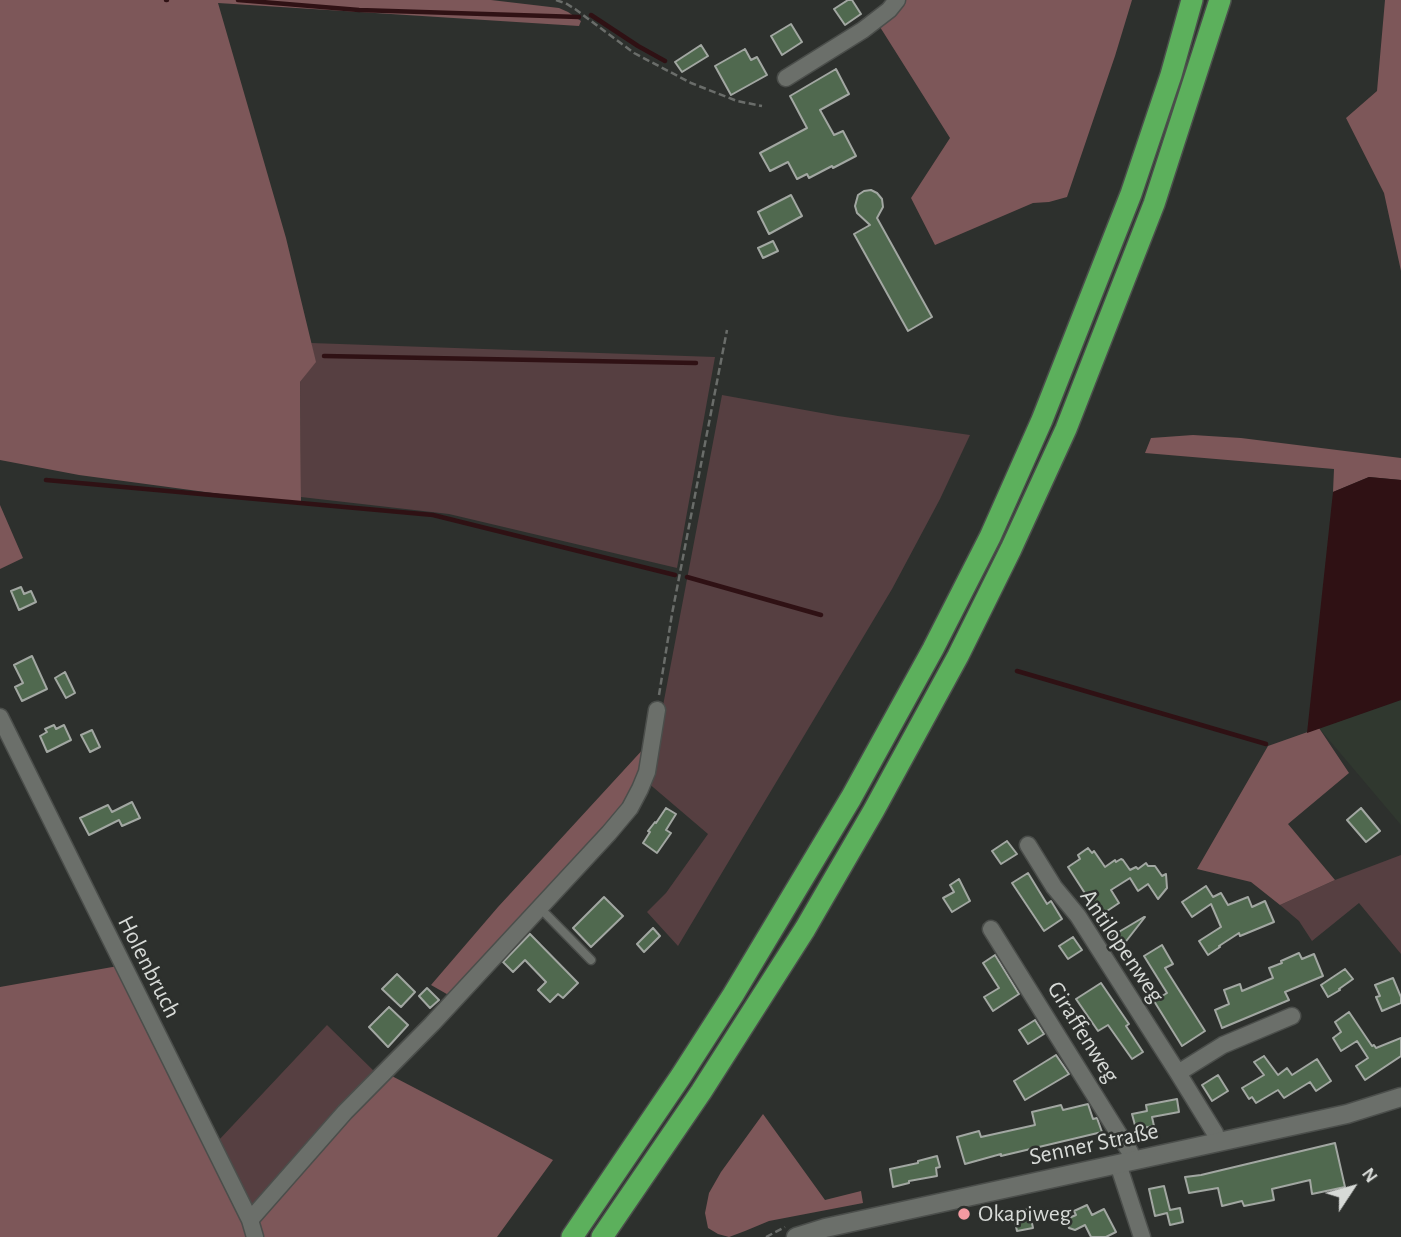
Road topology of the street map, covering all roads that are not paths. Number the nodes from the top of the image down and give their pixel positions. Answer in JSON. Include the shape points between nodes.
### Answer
{"nodes":[{"id":1,"x":897,"y":0,"type":"edge"},
{"id":2,"x":1192,"y":0,"type":"edge"},
{"id":3,"x":1220,"y":0,"type":"edge"},
{"id":4,"x":786,"y":78,"type":"dead end"},
{"id":5,"x":657,"y":710,"type":"road end"},
{"id":6,"x":0,"y":718,"type":"edge"},
{"id":7,"x":1028,"y":845,"type":"dead end"},
{"id":8,"x":540,"y":908,"type":"junction"},
{"id":9,"x":991,"y":929,"type":"dead end"},
{"id":10,"x":591,"y":960,"type":"dead end"},
{"id":11,"x":1292,"y":1017,"type":"dead end"},
{"id":12,"x":1178,"y":1073,"type":"junction"},
{"id":13,"x":1401,"y":1097,"type":"edge"},
{"id":14,"x":1217,"y":1143,"type":"junction"},
{"id":15,"x":1126,"y":1162,"type":"junction"},
{"id":16,"x":250,"y":1220,"type":"junction"},
{"id":17,"x":255,"y":1237,"type":"edge"},
{"id":18,"x":572,"y":1237,"type":"edge"},
{"id":19,"x":602,"y":1237,"type":"edge"},
{"id":20,"x":796,"y":1237,"type":"edge"},
{"id":21,"x":1142,"y":1237,"type":"edge"}],
"edges":[{"from":1,"to":4,"type":"street","via":[[863,30]]},
{"from":2,"to":18,"type":"highway","via":[[1131,194],[1042,420],[984,550],[851,798],[733,995]]},
{"from":3,"to":19,"type":"highway","via":[[1154,204],[1066,429],[958,656],[805,929]]},
{"from":5,"to":8,"type":"street","via":[[647,772],[630,808]]},
{"from":6,"to":16,"type":"street","name":"Holenbruch"},
{"from":7,"to":12,"type":"street","name":"Antilopenweg","via":[[1079,916]]},
{"from":8,"to":10,"type":"lane"},
{"from":8,"to":16,"type":"street","via":[[345,1112]]},
{"from":9,"to":15,"type":"street","name":"Giraffenweg","via":[[1130,1152]]},
{"from":11,"to":12,"type":"street","via":[[1223,1045]]},
{"from":12,"to":14,"type":"street","name":"Antilopenweg"},
{"from":13,"to":14,"type":"street","name":"Senner Straße"},
{"from":14,"to":15,"type":"street","name":"Senner Straße"},
{"from":15,"to":20,"type":"street","name":"Senner Straße"},
{"from":15,"to":21,"type":"street"},
{"from":16,"to":17,"type":"street","name":"Holenbruch"}]}
